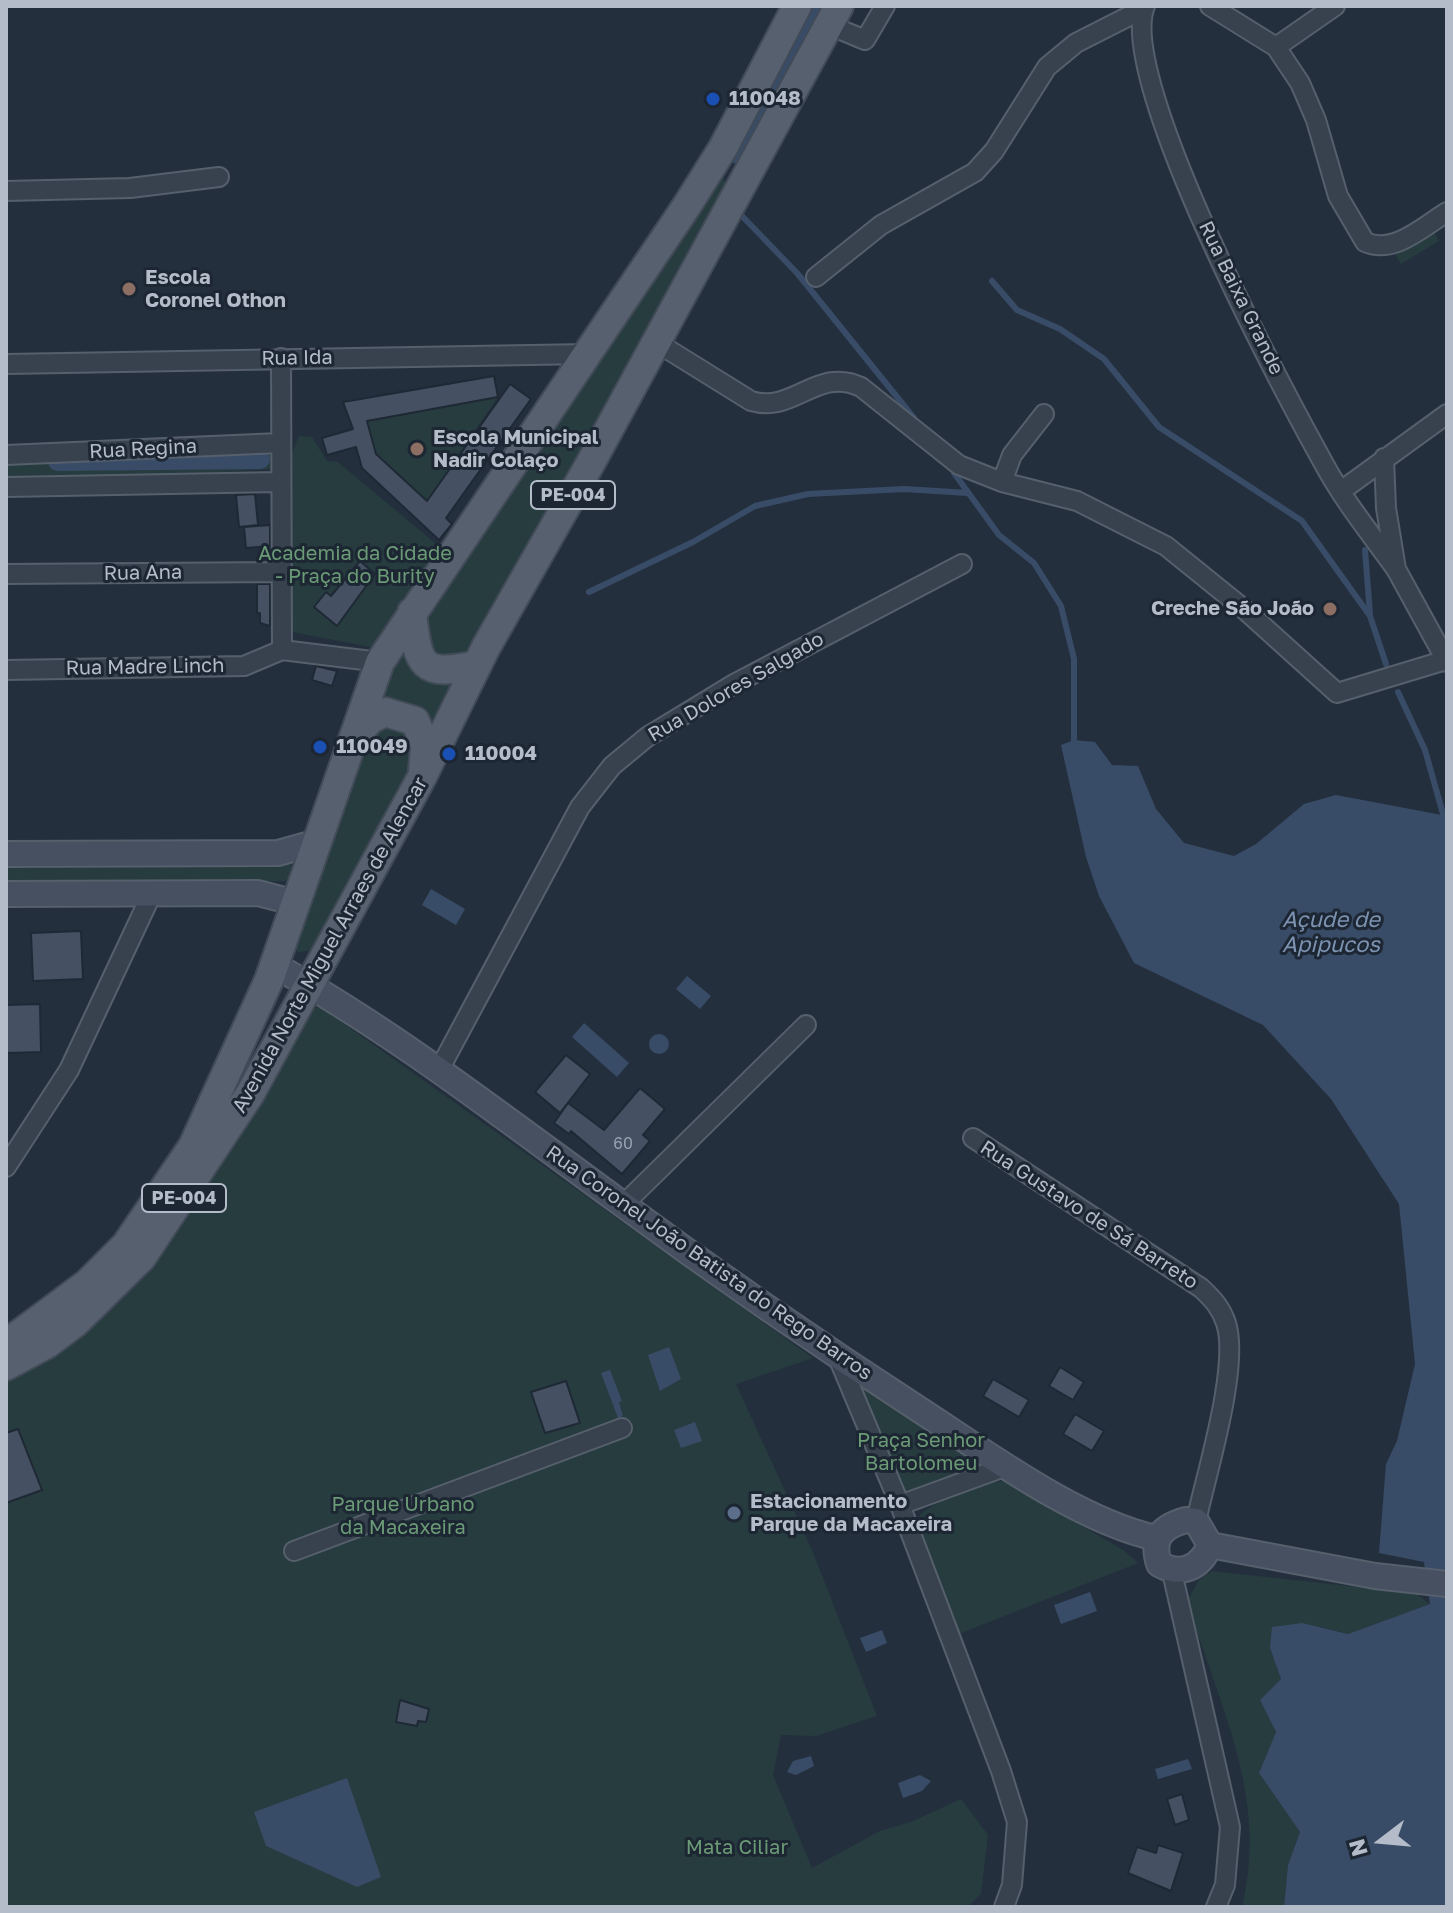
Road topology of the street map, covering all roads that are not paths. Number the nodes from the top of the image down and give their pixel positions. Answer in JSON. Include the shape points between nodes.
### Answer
{"nodes":[{"id":1,"x":797,"y":6,"type":"edge"},
{"id":2,"x":885,"y":6,"type":"edge"},
{"id":3,"x":1210,"y":6,"type":"edge"},
{"id":4,"x":1335,"y":6,"type":"edge"},
{"id":5,"x":1144,"y":8,"type":"edge"},
{"id":6,"x":834,"y":16,"type":"edge"},
{"id":7,"x":1276,"y":47,"type":"junction"},
{"id":8,"x":219,"y":177,"type":"dead end"},
{"id":9,"x":6,"y":191,"type":"edge"},
{"id":10,"x":1447,"y":212,"type":"edge"},
{"id":11,"x":816,"y":277,"type":"dead end"},
{"id":12,"x":656,"y":342,"type":"junction"},
{"id":13,"x":588,"y":354,"type":"junction"},
{"id":14,"x":281,"y":358,"type":"junction"},
{"id":15,"x":6,"y":364,"type":"edge"},
{"id":16,"x":1044,"y":414,"type":"dead end"},
{"id":17,"x":1447,"y":414,"type":"edge"},
{"id":18,"x":280,"y":443,"type":"junction"},
{"id":19,"x":6,"y":455,"type":"edge"},
{"id":20,"x":1384,"y":458,"type":"junction"},
{"id":21,"x":279,"y":482,"type":"junction"},
{"id":22,"x":1002,"y":482,"type":"junction"},
{"id":23,"x":6,"y":487,"type":"edge"},
{"id":24,"x":1341,"y":491,"type":"junction"},
{"id":25,"x":962,"y":564,"type":"dead end"},
{"id":26,"x":1396,"y":569,"type":"junction"},
{"id":27,"x":280,"y":572,"type":"junction"},
{"id":28,"x":6,"y":574,"type":"edge"},
{"id":29,"x":412,"y":612,"type":"junction"},
{"id":30,"x":1440,"y":633,"type":"edge"},
{"id":31,"x":282,"y":650,"type":"junction"},
{"id":32,"x":1446,"y":661,"type":"edge"},
{"id":33,"x":380,"y":662,"type":"junction"},
{"id":34,"x":477,"y":665,"type":"junction"},
{"id":35,"x":6,"y":670,"type":"edge"},
{"id":36,"x":354,"y":737,"type":"junction"},
{"id":37,"x":423,"y":775,"type":"junction"},
{"id":38,"x":314,"y":843,"type":"junction"},
{"id":39,"x":6,"y":854,"type":"edge"},
{"id":40,"x":153,"y":891,"type":"junction"},
{"id":41,"x":6,"y":894,"type":"edge"},
{"id":42,"x":296,"y":903,"type":"junction"},
{"id":43,"x":274,"y":965,"type":"junction"},
{"id":44,"x":310,"y":985,"type":"junction"},
{"id":45,"x":806,"y":1025,"type":"dead end"},
{"id":46,"x":439,"y":1070,"type":"junction"},
{"id":47,"x":973,"y":1138,"type":"dead end"},
{"id":48,"x":6,"y":1167,"type":"edge"},
{"id":49,"x":623,"y":1205,"type":"junction"},
{"id":50,"x":6,"y":1344,"type":"edge"},
{"id":51,"x":837,"y":1355,"type":"junction"},
{"id":52,"x":6,"y":1366,"type":"edge"},
{"id":53,"x":622,"y":1428,"type":"dead end"},
{"id":54,"x":1007,"y":1466,"type":"junction"},
{"id":55,"x":900,"y":1505,"type":"junction"},
{"id":56,"x":1196,"y":1521,"type":"junction"},
{"id":57,"x":1156,"y":1538,"type":"junction"},
{"id":58,"x":1210,"y":1545,"type":"junction"},
{"id":59,"x":294,"y":1551,"type":"dead end"},
{"id":60,"x":1172,"y":1572,"type":"junction"},
{"id":61,"x":1447,"y":1584,"type":"edge"},
{"id":62,"x":1004,"y":1907,"type":"edge"},
{"id":63,"x":1216,"y":1907,"type":"edge"}],
"edges":[{"from":1,"to":13,"type":"main road","name":"Avenida Norte Miguel Arraes de Alencar","number":"PE-004","via":[[723,148]]},
{"from":2,"to":6,"type":"street","via":[[865,40]]},
{"from":3,"to":7,"type":"street"},
{"from":4,"to":7,"type":"street"},
{"from":5,"to":11,"type":"street","via":[[1076,43],[1047,67],[975,172],[881,225]]},
{"from":5,"to":24,"type":"street","name":"Rua Baixa Grande","via":[[1142,29],[1153,101],[1179,166],[1222,265]]},
{"from":6,"to":12,"type":"main road","name":"Avenida Norte Miguel Arraes de Alencar","number":"PE-004"},
{"from":7,"to":10,"type":"street","via":[[1300,83],[1338,196],[1365,242],[1385,247]]},
{"from":8,"to":9,"type":"street","via":[[130,188]]},
{"from":12,"to":22,"type":"street","via":[[765,405],[845,380],[959,465]]},
{"from":12,"to":34,"type":"main road","name":"Avenida Norte Miguel Arraes de Alencar","number":"PE-004"},
{"from":13,"to":14,"type":"street","name":"Rua Ida"},
{"from":13,"to":29,"type":"main road","name":"Avenida Norte Miguel Arraes de Alencar","number":"PE-004"},
{"from":14,"to":15,"type":"street","name":"Rua Ida"},
{"from":14,"to":18,"type":"street"},
{"from":16,"to":22,"type":"street","via":[[1012,455]]},
{"from":17,"to":20,"type":"street"},
{"from":18,"to":19,"type":"street","name":"Rua Regina"},
{"from":18,"to":21,"type":"street"},
{"from":20,"to":24,"type":"street"},
{"from":20,"to":26,"type":"street"},
{"from":21,"to":23,"type":"street","name":"Rua Regina"},
{"from":21,"to":27,"type":"street"},
{"from":22,"to":32,"type":"street","via":[[1077,501],[1166,546],[1337,693]]},
{"from":24,"to":26,"type":"street","name":"Rua Baixa Grande"},
{"from":25,"to":46,"type":"street","name":"Rua Dolores Salgado","via":[[734,684],[647,737],[612,766],[580,807]]},
{"from":26,"to":30,"type":"street"},
{"from":27,"to":28,"type":"street","name":"Rua Ana"},
{"from":27,"to":31,"type":"street"},
{"from":29,"to":33,"type":"main road","name":"Avenida Norte Miguel Arraes de Alencar","number":"PE-004"},
{"from":29,"to":34,"type":"main road","via":[[419,655],[428,667],[441,673]]},
{"from":30,"to":32,"type":"street"},
{"from":31,"to":33,"type":"street"},
{"from":31,"to":35,"type":"street","name":"Rua Madre Linch","via":[[244,666]]},
{"from":33,"to":36,"type":"main road","name":"Avenida Norte Miguel Arraes de Alencar","number":"PE-004"},
{"from":34,"to":37,"type":"main road","name":"Avenida Norte Miguel Arraes de Alencar","number":"PE-004"},
{"from":36,"to":37,"type":"main road","via":[[385,712],[415,721],[425,745]]},
{"from":36,"to":38,"type":"main road","name":"Avenida Norte Miguel Arraes de Alencar","number":"PE-004"},
{"from":37,"to":44,"type":"main road","name":"Avenida Norte Miguel Arraes de Alencar","number":"PE-004"},
{"from":38,"to":39,"type":"street","via":[[278,853]]},
{"from":38,"to":42,"type":"main road","name":"Avenida Norte Miguel Arraes de Alencar","number":"PE-004"},
{"from":40,"to":41,"type":"street"},
{"from":40,"to":42,"type":"street","via":[[258,893]]},
{"from":40,"to":48,"type":"street","via":[[69,1070]]},
{"from":42,"to":43,"type":"main road","name":"Avenida Norte Miguel Arraes de Alencar","number":"PE-004"},
{"from":43,"to":44,"type":"street","name":"Rua Coronel João Batista do Rego Barros"},
{"from":43,"to":50,"type":"main road","name":"Avenida Norte Miguel Arraes de Alencar","number":"PE-004","via":[[223,1086],[160,1200],[88,1283]]},
{"from":44,"to":46,"type":"street","name":"Rua Coronel João Batista do Rego Barros"},
{"from":44,"to":52,"type":"main road","name":"Avenida Norte Miguel Arraes de Alencar","number":"PE-004","via":[[250,1094],[142,1257],[75,1323]]},
{"from":45,"to":49,"type":"street"},
{"from":46,"to":49,"type":"street","name":"Rua Coronel João Batista do Rego Barros"},
{"from":47,"to":56,"type":"street","name":"Rua Gustavo de Sá Barreto","via":[[1216,1301],[1227,1326],[1225,1388]]},
{"from":49,"to":51,"type":"street","name":"Rua Coronel João Batista do Rego Barros"},
{"from":51,"to":54,"type":"street","name":"Rua Coronel João Batista do Rego Barros"},
{"from":51,"to":55,"type":"street"},
{"from":53,"to":59,"type":"street"},
{"from":54,"to":55,"type":"street"},
{"from":54,"to":57,"type":"street","name":"Rua Coronel João Batista do Rego Barros","via":[[1128,1531]]},
{"from":55,"to":62,"type":"street","via":[[1017,1822],[1012,1885]]},
{"from":56,"to":57,"type":"street","via":[[1175,1523]]},
{"from":56,"to":58,"type":"street"},
{"from":57,"to":60,"type":"street","via":[[1159,1564]]},
{"from":58,"to":60,"type":"street","via":[[1198,1563]]},
{"from":58,"to":61,"type":"street"},
{"from":60,"to":63,"type":"street","via":[[1230,1827],[1225,1885]]}]}
